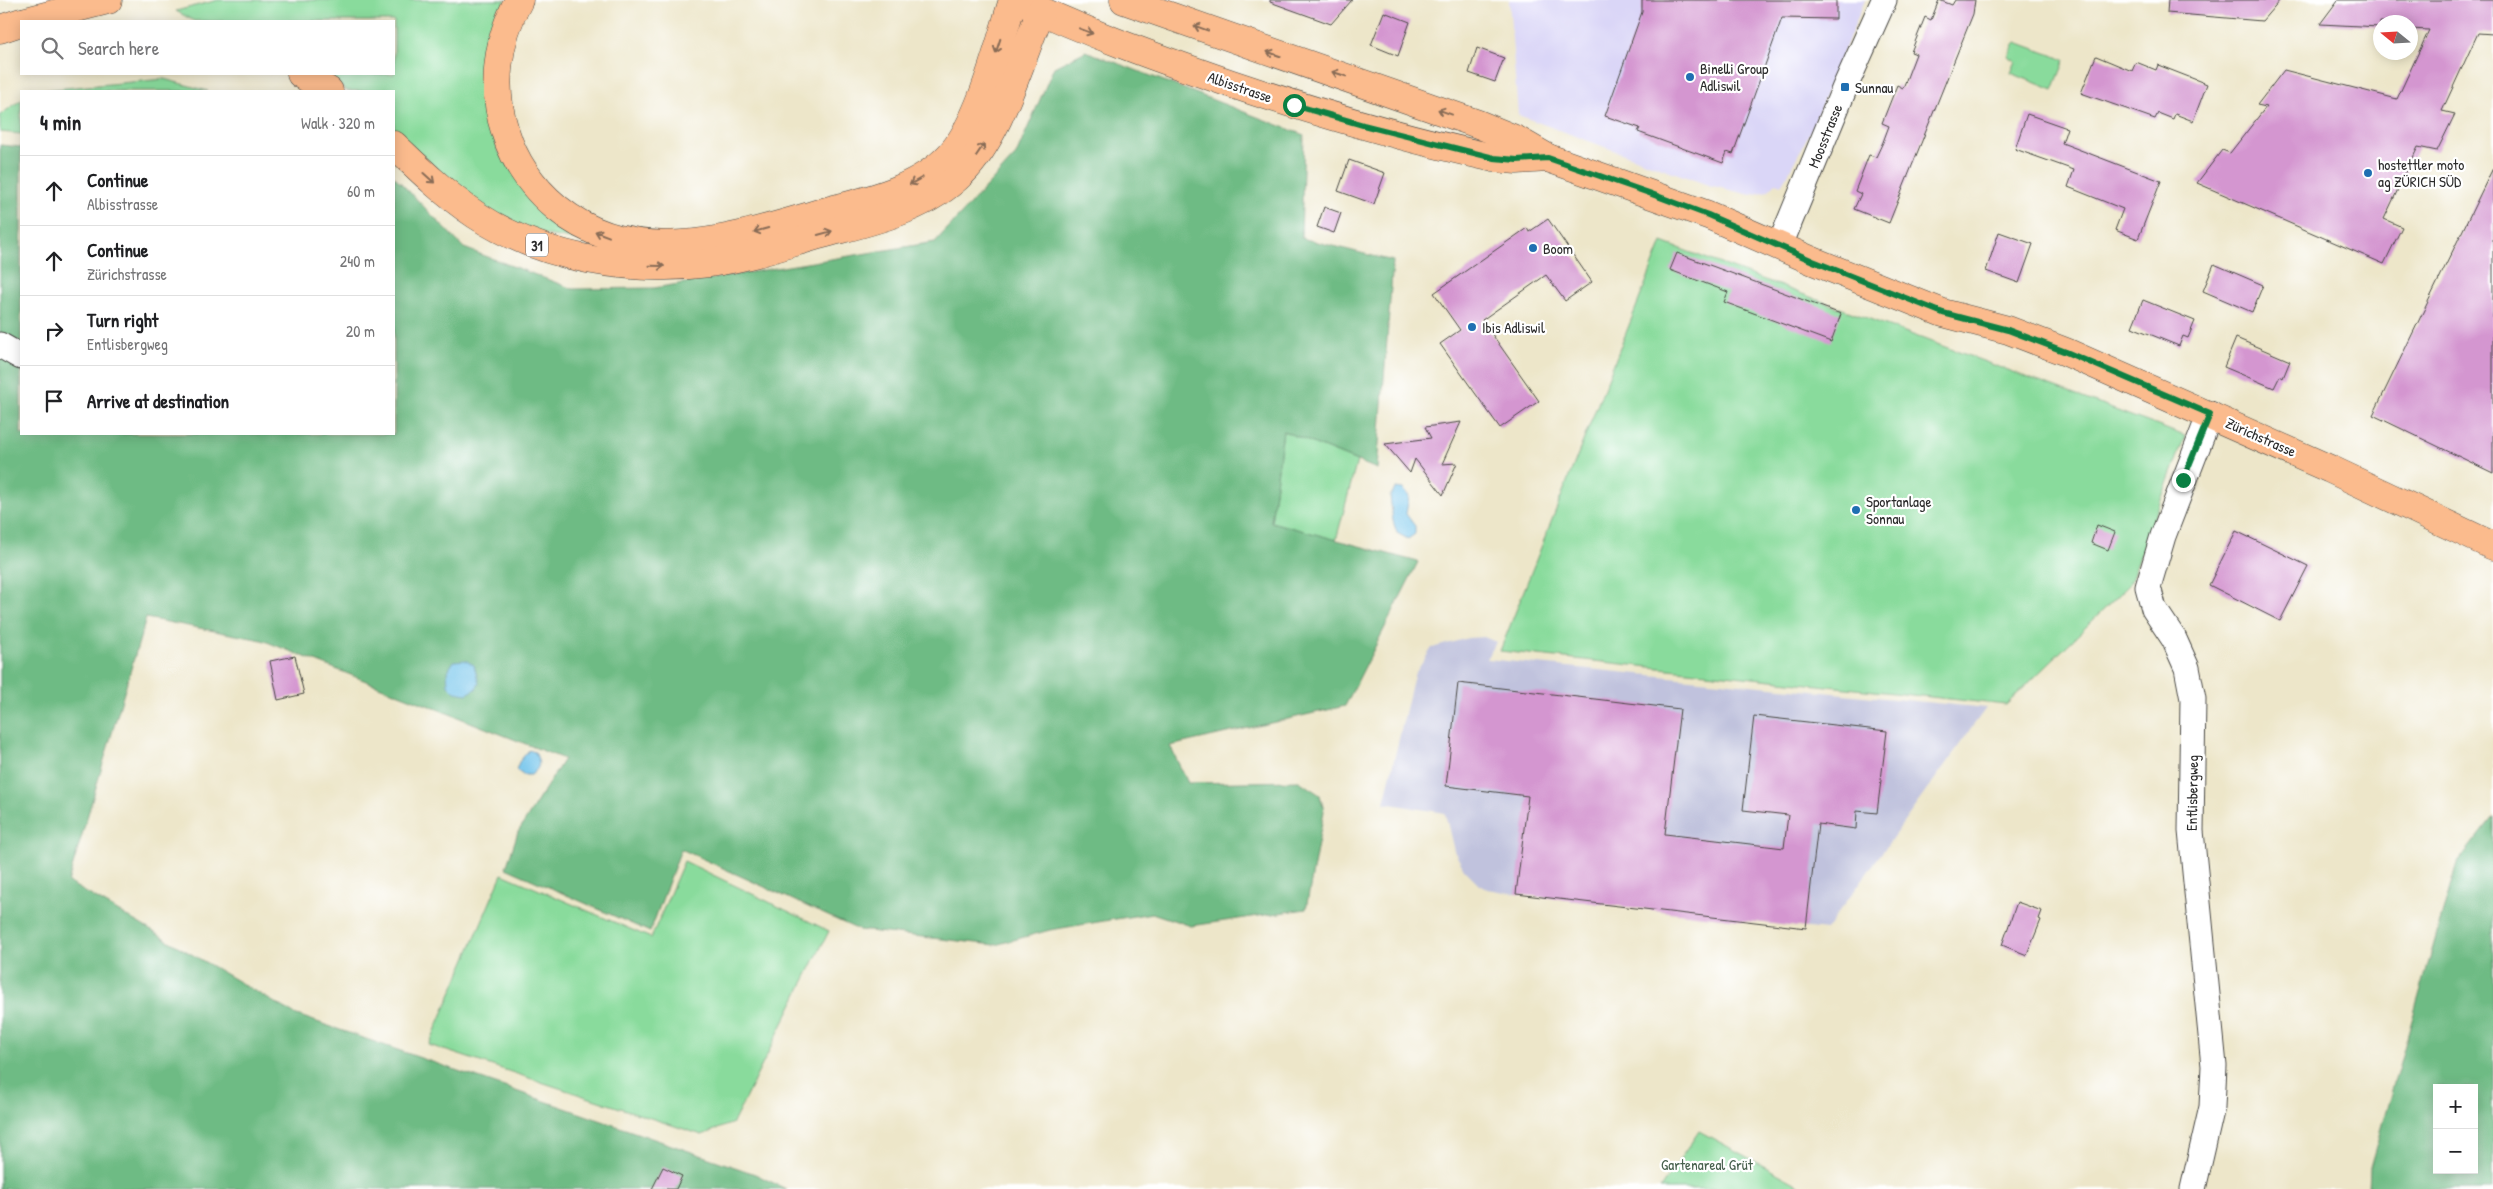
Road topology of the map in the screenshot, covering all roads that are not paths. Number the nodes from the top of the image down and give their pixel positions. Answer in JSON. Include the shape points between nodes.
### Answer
{"nodes":[{"id":1,"x":108,"y":0,"type":"edge"},
{"id":2,"x":519,"y":0,"type":"edge"},
{"id":3,"x":1013,"y":0,"type":"edge"},
{"id":4,"x":1124,"y":0,"type":"edge"},
{"id":5,"x":1884,"y":0,"type":"edge"},
{"id":6,"x":1034,"y":4,"type":"edge"},
{"id":7,"x":30,"y":20,"type":"edge"},
{"id":8,"x":20,"y":22,"type":"edge"},
{"id":9,"x":0,"y":28,"type":"edge"},
{"id":10,"x":20,"y":38,"type":"edge"},
{"id":11,"x":0,"y":40,"type":"edge"},
{"id":12,"x":303,"y":75,"type":"edge"},
{"id":13,"x":327,"y":90,"type":"edge"},
{"id":14,"x":395,"y":145,"type":"edge"},
{"id":15,"x":1469,"y":153,"type":"joint"},
{"id":16,"x":1548,"y":158,"type":"junction"},
{"id":17,"x":1780,"y":246,"type":"junction"},
{"id":18,"x":0,"y":345,"type":"edge"},
{"id":19,"x":20,"y":356,"type":"edge"},
{"id":20,"x":2210,"y":414,"type":"junction"},
{"id":21,"x":2493,"y":546,"type":"edge"},
{"id":22,"x":2193,"y":1189,"type":"edge"}],
"edges":[{"from":1,"to":7,"type":"main road"},
{"from":3,"to":2,"type":"main road","one_way":true,"via":[[968,128],[955,149],[932,171],[892,192],[773,227],[718,240],[667,246],[617,240],[574,221],[544,196],[520,164],[504,127],[497,80],[501,46]]},
{"from":16,"to":4,"type":"main road","name":"Zürichstrasse","one_way":true,"via":[[1517,140],[1478,124]]},
{"from":5,"to":17,"type":"street","name":"Moosstrasse"},
{"from":14,"to":6,"type":"main road","number":"31","one_way":true,"via":[[428,178],[464,206],[501,229],[536,244],[572,256],[608,262],[662,266],[710,263],[883,217],[915,205],[952,182],[970,165],[993,129]]},
{"from":6,"to":15,"type":"main road","name":"Albisstrasse","one_way":true,"via":[[1082,29],[1294,105]]},
{"from":8,"to":9,"type":"main road"},
{"from":10,"to":11,"type":"main road"},
{"from":12,"to":13,"type":"main road"},
{"from":15,"to":16,"type":"main road","name":"Zürichstrasse","via":[[1517,160]]},
{"from":16,"to":17,"type":"main road","name":"Zürichstrasse","via":[[1708,215]]},
{"from":17,"to":20,"type":"main road","name":"Zürichstrasse","via":[[1943,313],[2008,330],[2066,352]]},
{"from":18,"to":19,"type":"street"},
{"from":20,"to":21,"type":"main road","name":"Zürichstrasse"},
{"from":20,"to":22,"type":"street","name":"Entlisbergweg","via":[[2166,526],[2148,587],[2154,609],[2187,668],[2193,699],[2190,831],[2214,1066],[2212,1107]]}]}
